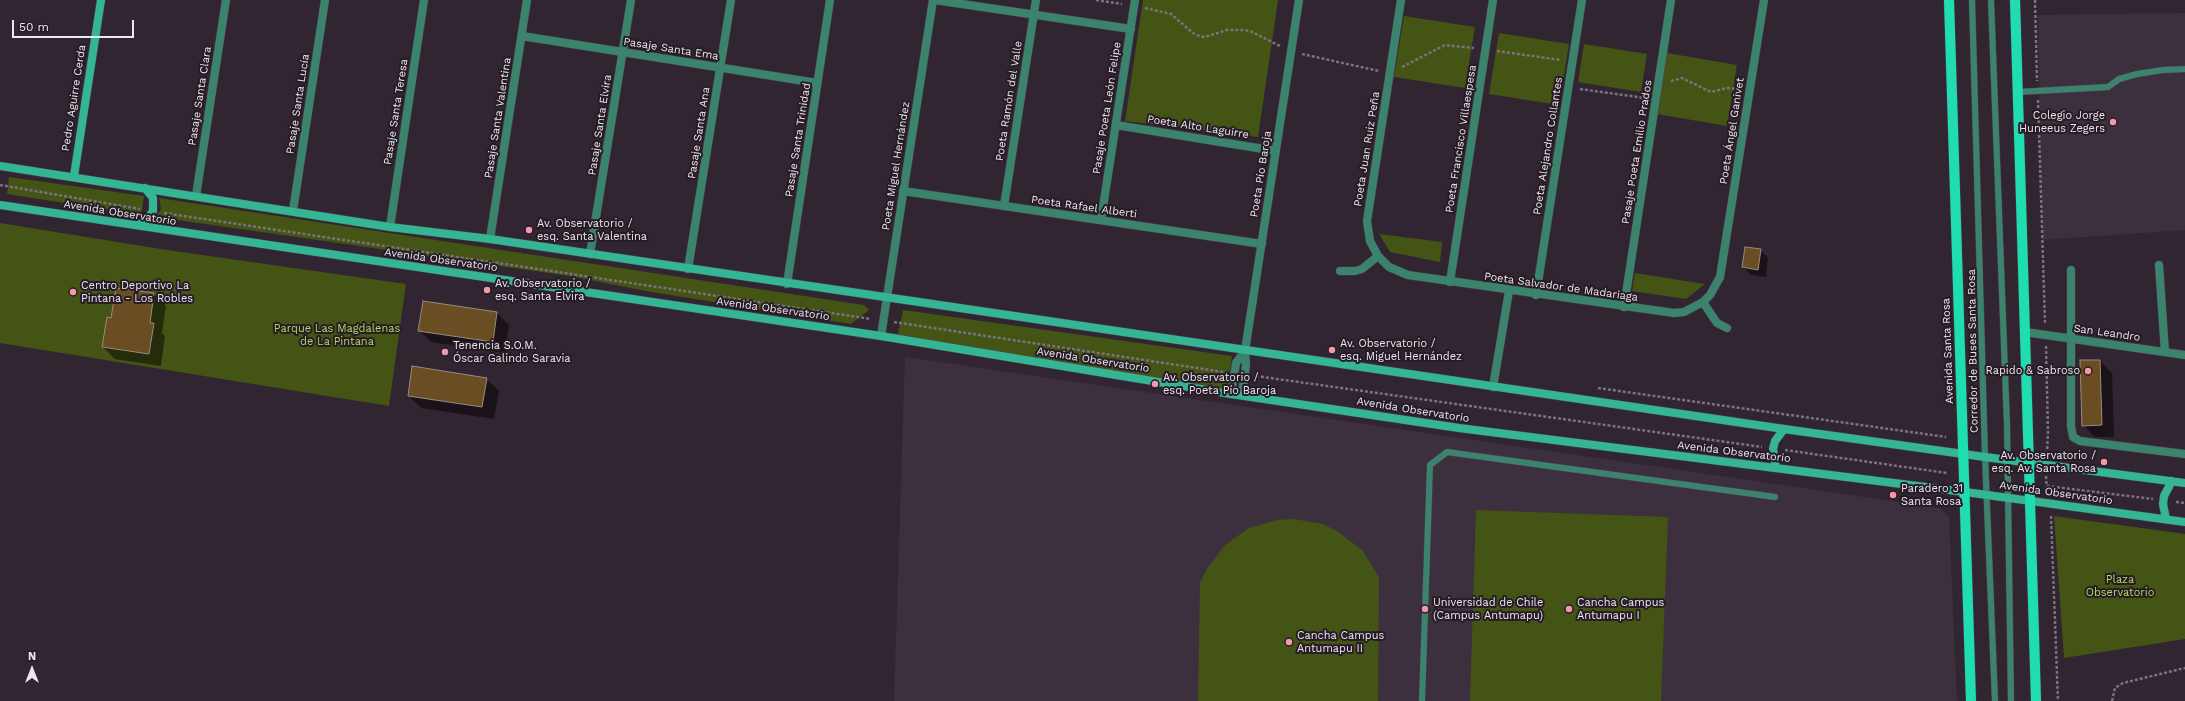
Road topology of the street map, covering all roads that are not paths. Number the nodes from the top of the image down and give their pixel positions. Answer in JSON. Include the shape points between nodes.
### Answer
{"nodes":[{"id":1,"x":101,"y":0,"type":"edge"},
{"id":2,"x":226,"y":0,"type":"edge"},
{"id":3,"x":325,"y":0,"type":"edge"},
{"id":4,"x":424,"y":0,"type":"edge"},
{"id":5,"x":527,"y":0,"type":"edge"},
{"id":6,"x":631,"y":0,"type":"edge"},
{"id":7,"x":732,"y":0,"type":"edge"},
{"id":8,"x":830,"y":0,"type":"edge"},
{"id":9,"x":934,"y":0,"type":"edge"},
{"id":10,"x":1036,"y":0,"type":"edge"},
{"id":11,"x":1299,"y":0,"type":"edge"},
{"id":12,"x":1401,"y":0,"type":"edge"},
{"id":13,"x":1493,"y":0,"type":"edge"},
{"id":14,"x":1582,"y":0,"type":"edge"},
{"id":15,"x":1671,"y":0,"type":"edge"},
{"id":16,"x":1764,"y":0,"type":"edge"},
{"id":17,"x":1949,"y":0,"type":"edge"},
{"id":18,"x":1972,"y":0,"type":"edge"},
{"id":19,"x":1991,"y":0,"type":"edge"},
{"id":20,"x":2015,"y":0,"type":"edge"},
{"id":21,"x":1135,"y":3,"type":"edge"},
{"id":22,"x":1034,"y":15,"type":"junction"},
{"id":23,"x":1130,"y":29,"type":"junction"},
{"id":24,"x":522,"y":36,"type":"junction"},
{"id":25,"x":623,"y":53,"type":"junction"},
{"id":26,"x":721,"y":69,"type":"junction"},
{"id":27,"x":2185,"y":69,"type":"edge"},
{"id":28,"x":817,"y":83,"type":"junction"},
{"id":29,"x":2018,"y":92,"type":"junction"},
{"id":30,"x":1116,"y":125,"type":"junction"},
{"id":31,"x":1276,"y":150,"type":"junction"},
{"id":32,"x":2,"y":168,"type":"edge"},
{"id":33,"x":74,"y":176,"type":"junction"},
{"id":34,"x":145,"y":188,"type":"junction"},
{"id":35,"x":903,"y":191,"type":"junction"},
{"id":36,"x":196,"y":196,"type":"junction"},
{"id":37,"x":0,"y":205,"type":"edge"},
{"id":38,"x":1004,"y":206,"type":"junction"},
{"id":39,"x":293,"y":211,"type":"junction"},
{"id":40,"x":1101,"y":220,"type":"junction"},
{"id":41,"x":131,"y":226,"type":"junction"},
{"id":42,"x":390,"y":227,"type":"junction"},
{"id":43,"x":490,"y":239,"type":"junction"},
{"id":44,"x":1262,"y":244,"type":"junction"},
{"id":45,"x":590,"y":254,"type":"junction"},
{"id":46,"x":1378,"y":256,"type":"junction"},
{"id":47,"x":1723,"y":266,"type":"joint"},
{"id":48,"x":2159,"y":266,"type":"dead end"},
{"id":49,"x":688,"y":269,"type":"junction"},
{"id":50,"x":2071,"y":270,"type":"dead end"},
{"id":51,"x":1340,"y":271,"type":"dead end"},
{"id":52,"x":1450,"y":282,"type":"junction"},
{"id":53,"x":787,"y":284,"type":"junction"},
{"id":54,"x":1509,"y":291,"type":"junction"},
{"id":55,"x":1536,"y":295,"type":"junction"},
{"id":56,"x":887,"y":298,"type":"junction"},
{"id":57,"x":1703,"y":302,"type":"junction"},
{"id":58,"x":1624,"y":307,"type":"junction"},
{"id":59,"x":1727,"y":328,"type":"dead end"},
{"id":60,"x":2025,"y":332,"type":"junction"},
{"id":61,"x":881,"y":336,"type":"junction"},
{"id":62,"x":2072,"y":339,"type":"junction"},
{"id":63,"x":1245,"y":351,"type":"junction"},
{"id":64,"x":2165,"y":352,"type":"junction"},
{"id":65,"x":2185,"y":354,"type":"edge"},
{"id":66,"x":1493,"y":387,"type":"junction"},
{"id":67,"x":1232,"y":394,"type":"junction"},
{"id":68,"x":1242,"y":394,"type":"junction"},
{"id":69,"x":1784,"y":429,"type":"junction"},
{"id":70,"x":1964,"y":454,"type":"junction"},
{"id":71,"x":2185,"y":454,"type":"edge"},
{"id":72,"x":1985,"y":457,"type":"junction"},
{"id":73,"x":2006,"y":460,"type":"junction"},
{"id":74,"x":2028,"y":462,"type":"junction"},
{"id":75,"x":1776,"y":468,"type":"junction"},
{"id":76,"x":2172,"y":481,"type":"junction"},
{"id":77,"x":2185,"y":483,"type":"edge"},
{"id":78,"x":1965,"y":492,"type":"junction"},
{"id":79,"x":1987,"y":495,"type":"junction"},
{"id":80,"x":1775,"y":497,"type":"dead end"},
{"id":81,"x":2007,"y":498,"type":"junction"},
{"id":82,"x":2030,"y":501,"type":"junction"},
{"id":83,"x":2166,"y":519,"type":"junction"},
{"id":84,"x":2185,"y":522,"type":"edge"},
{"id":85,"x":1422,"y":701,"type":"edge"},
{"id":86,"x":1971,"y":701,"type":"edge"},
{"id":87,"x":1995,"y":701,"type":"edge"},
{"id":88,"x":2012,"y":701,"type":"edge"},
{"id":89,"x":2036,"y":701,"type":"edge"}],
"edges":[{"from":1,"to":33,"type":"main road","name":"Pedro Aguirre Cerda"},
{"from":2,"to":36,"type":"street","name":"Pasaje Santa Clara"},
{"from":3,"to":39,"type":"street","name":"Pasaje Santa Lucía"},
{"from":4,"to":42,"type":"street","name":"Pasaje Santa Teresa"},
{"from":5,"to":24,"type":"street","name":"Pasaje Santa Valentina"},
{"from":6,"to":25,"type":"street","name":"Pasaje Santa Elvira"},
{"from":7,"to":26,"type":"street","name":"Pasaje Santa Ana"},
{"from":8,"to":28,"type":"street","name":"Pasaje Santa Trinidad"},
{"from":9,"to":22,"type":"street"},
{"from":9,"to":35,"type":"street","name":"Poeta Miguel Hernández"},
{"from":10,"to":22,"type":"street","name":"Poeta Ramón del Valle"},
{"from":11,"to":31,"type":"street","name":"Poeta Pío Baroja"},
{"from":12,"to":46,"type":"street","name":"Poeta Juan Ruiz Peña","via":[[1367,221],[1370,241]]},
{"from":13,"to":52,"type":"street","name":"Poeta Francisco Villaespesa"},
{"from":14,"to":55,"type":"street","name":"Poeta Alejandro Collantes"},
{"from":15,"to":58,"type":"street","name":"Pasaje Poeta Emilio Prados"},
{"from":16,"to":47,"type":"street","name":"Poeta Ángel Ganivet"},
{"from":17,"to":70,"type":"main road","name":"Avenida Santa Rosa"},
{"from":18,"to":72,"type":"lane","name":"Corredor de Buses Santa Rosa"},
{"from":19,"to":73,"type":"lane"},
{"from":20,"to":29,"type":"main road"},
{"from":21,"to":23,"type":"street","name":"Pasaje Poeta León Felipe"},
{"from":22,"to":23,"type":"street"},
{"from":22,"to":38,"type":"street","name":"Poeta Ramón del Valle"},
{"from":23,"to":30,"type":"street","name":"Pasaje Poeta León Felipe"},
{"from":24,"to":25,"type":"street","name":"Pasaje Santa Ema"},
{"from":24,"to":43,"type":"street","name":"Pasaje Santa Valentina"},
{"from":25,"to":26,"type":"street","name":"Pasaje Santa Ema"},
{"from":25,"to":45,"type":"street","name":"Pasaje Santa Elvira"},
{"from":26,"to":28,"type":"street","name":"Pasaje Santa Ema"},
{"from":26,"to":49,"type":"street","name":"Pasaje Santa Ana"},
{"from":27,"to":29,"type":"lane","via":[[2137,74],[2119,79],[2108,87]]},
{"from":28,"to":53,"type":"street","name":"Pasaje Santa Trinidad"},
{"from":29,"to":60,"type":"main road"},
{"from":30,"to":31,"type":"street","name":"Poeta Alto Laguirre"},
{"from":30,"to":40,"type":"street","name":"Pasaje Poeta León Felipe"},
{"from":31,"to":44,"type":"street","name":"Poeta Pío Baroja"},
{"from":32,"to":33,"type":"main road"},
{"from":33,"to":34,"type":"main road"},
{"from":34,"to":36,"type":"main road"},
{"from":34,"to":41,"type":"main road","via":[[153,198],[153,211],[145,222]]},
{"from":35,"to":38,"type":"street","name":"Poeta Rafael Alberti"},
{"from":35,"to":56,"type":"street","name":"Poeta Miguel Hernández"},
{"from":36,"to":39,"type":"main road"},
{"from":37,"to":41,"type":"main road","name":"Avenida Observatorio"},
{"from":38,"to":40,"type":"street","name":"Poeta Rafael Alberti"},
{"from":39,"to":42,"type":"main road"},
{"from":40,"to":44,"type":"street","name":"Poeta Rafael Alberti"},
{"from":41,"to":61,"type":"main road","name":"Avenida Observatorio"},
{"from":42,"to":43,"type":"main road"},
{"from":43,"to":45,"type":"main road"},
{"from":44,"to":63,"type":"street","name":"Poeta Pío Baroja"},
{"from":45,"to":49,"type":"main road"},
{"from":46,"to":51,"type":"street","via":[[1362,269]]},
{"from":46,"to":52,"type":"street","name":"Poeta Salvador de Madariaga","via":[[1398,272]]},
{"from":47,"to":57,"type":"street","name":"Poeta Salvador de Madariaga","via":[[1716,286]]},
{"from":48,"to":64,"type":"street"},
{"from":49,"to":53,"type":"main road"},
{"from":50,"to":62,"type":"street"},
{"from":52,"to":54,"type":"street","name":"Poeta Salvador de Madariaga"},
{"from":53,"to":56,"type":"main road"},
{"from":54,"to":55,"type":"street","name":"Poeta Salvador de Madariaga"},
{"from":54,"to":66,"type":"street"},
{"from":55,"to":58,"type":"street","name":"Poeta Salvador de Madariaga"},
{"from":56,"to":61,"type":"street","name":"Poeta Miguel Hernández"},
{"from":56,"to":63,"type":"main road"},
{"from":57,"to":58,"type":"street","name":"Poeta Salvador de Madariaga","via":[[1684,312],[1674,313]]},
{"from":57,"to":59,"type":"street","via":[[1717,323]]},
{"from":60,"to":62,"type":"street","name":"San Leandro"},
{"from":60,"to":74,"type":"main road"},
{"from":61,"to":67,"type":"main road","name":"Avenida Observatorio"},
{"from":62,"to":64,"type":"street","name":"San Leandro"},
{"from":62,"to":71,"type":"street","via":[[2073,437],[2080,441]]},
{"from":63,"to":66,"type":"main road"},
{"from":63,"to":67,"type":"street","name":"Poeta Pío Baroja","via":[[1236,363]]},
{"from":63,"to":68,"type":"street","name":"Poeta Pío Baroja"},
{"from":64,"to":65,"type":"street","name":"San Leandro"},
{"from":66,"to":69,"type":"main road"},
{"from":67,"to":68,"type":"main road","name":"Avenida Observatorio"},
{"from":68,"to":75,"type":"main road","name":"Avenida Observatorio","via":[[1459,428]]},
{"from":69,"to":70,"type":"main road"},
{"from":69,"to":75,"type":"main road","via":[[1772,448]]},
{"from":70,"to":72,"type":"main road"},
{"from":70,"to":78,"type":"main road","name":"Avenida Santa Rosa"},
{"from":72,"to":73,"type":"main road"},
{"from":72,"to":79,"type":"lane","name":"Corredor de Buses Santa Rosa"},
{"from":73,"to":74,"type":"main road"},
{"from":73,"to":81,"type":"lane"},
{"from":74,"to":76,"type":"main road"},
{"from":74,"to":82,"type":"main road"},
{"from":75,"to":78,"type":"main road","name":"Avenida Observatorio"},
{"from":76,"to":77,"type":"main road"},
{"from":76,"to":83,"type":"main road","via":[[2165,490],[2163,500]]},
{"from":78,"to":79,"type":"main road","name":"Avenida Observatorio"},
{"from":78,"to":86,"type":"main road","name":"Avenida Santa Rosa"},
{"from":79,"to":81,"type":"main road","name":"Avenida Observatorio"},
{"from":79,"to":87,"type":"lane","name":"Corredor de Buses Santa Rosa"},
{"from":80,"to":85,"type":"lane","via":[[1447,452],[1430,465]]},
{"from":81,"to":82,"type":"main road","name":"Avenida Observatorio"},
{"from":81,"to":88,"type":"lane"},
{"from":82,"to":83,"type":"main road","name":"Avenida Observatorio"},
{"from":82,"to":89,"type":"main road"},
{"from":83,"to":84,"type":"main road","name":"Avenida Observatorio"}]}
